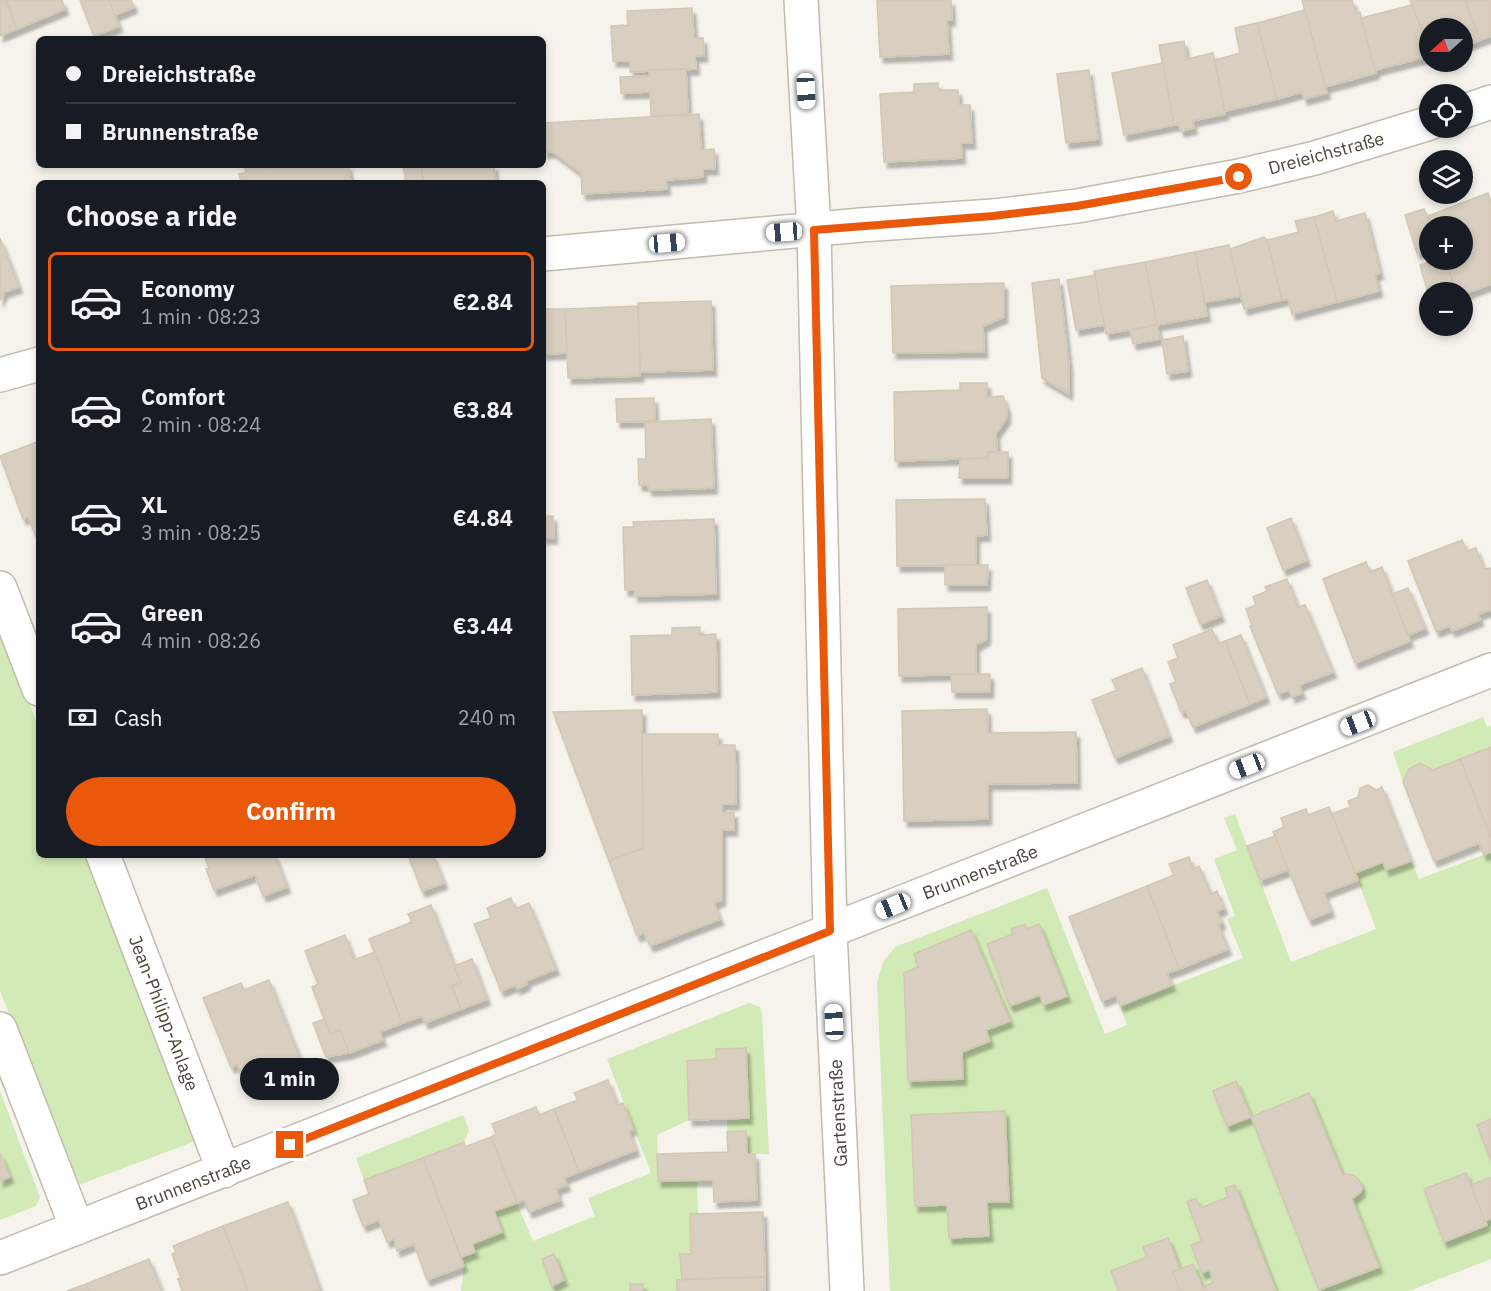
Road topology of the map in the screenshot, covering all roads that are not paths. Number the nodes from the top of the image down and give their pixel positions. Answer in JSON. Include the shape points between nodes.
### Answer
{"nodes":[{"id":1,"x":801,"y":0,"type":"edge"},
{"id":2,"x":1491,"y":102,"type":"edge"},
{"id":3,"x":1473,"y":108,"type":"edge"},
{"id":4,"x":1419,"y":126,"type":"edge"},
{"id":5,"x":814,"y":230,"type":"junction"},
{"id":6,"x":546,"y":254,"type":"edge"},
{"id":7,"x":36,"y":365,"type":"edge"},
{"id":8,"x":0,"y":375,"type":"edge"},
{"id":9,"x":0,"y":588,"type":"edge"},
{"id":10,"x":1491,"y":670,"type":"edge"},
{"id":11,"x":36,"y":681,"type":"edge"},
{"id":12,"x":104,"y":858,"type":"edge"},
{"id":13,"x":830,"y":931,"type":"junction"},
{"id":14,"x":0,"y":1029,"type":"edge"},
{"id":15,"x":224,"y":1171,"type":"junction"},
{"id":16,"x":77,"y":1228,"type":"junction"},
{"id":17,"x":0,"y":1258,"type":"edge"},
{"id":18,"x":847,"y":1291,"type":"edge"}],
"edges":[{"from":1,"to":5,"type":"street","name":"Gartenstraße"},
{"from":2,"to":3,"type":"street"},
{"from":4,"to":5,"type":"street","name":"Dreieichstraße","via":[[1315,158],[1163,192],[993,216]]},
{"from":5,"to":6,"type":"street","name":"Dreieichstraße"},
{"from":5,"to":13,"type":"street","name":"Gartenstraße"},
{"from":7,"to":8,"type":"street"},
{"from":9,"to":11,"type":"street"},
{"from":10,"to":13,"type":"street","name":"Brunnenstraße"},
{"from":12,"to":15,"type":"street","name":"Jean-Philipp-Anlage"},
{"from":13,"to":15,"type":"street","name":"Brunnenstraße"},
{"from":13,"to":18,"type":"street","name":"Gartenstraße"},
{"from":14,"to":16,"type":"street"},
{"from":15,"to":16,"type":"street","name":"Brunnenstraße"},
{"from":16,"to":17,"type":"street","name":"Brunnenstraße"}]}
